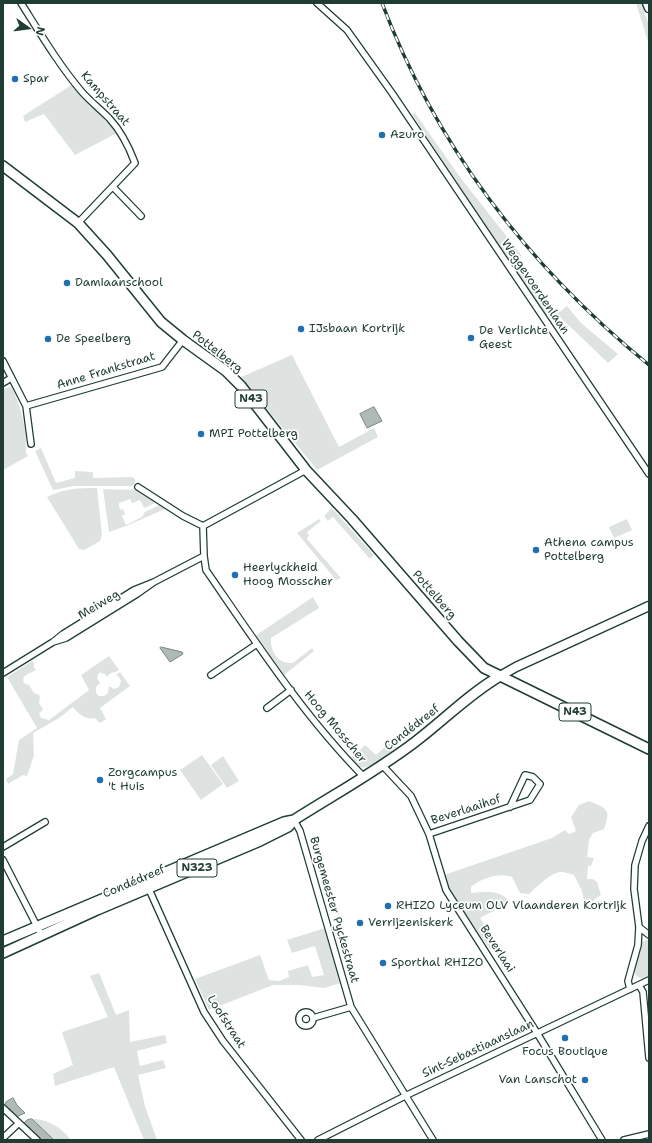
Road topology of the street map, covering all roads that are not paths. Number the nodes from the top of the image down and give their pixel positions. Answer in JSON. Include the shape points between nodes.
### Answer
{"nodes":[{"id":1,"x":21,"y":3,"type":"edge"},
{"id":2,"x":318,"y":3,"type":"edge"},
{"id":3,"x":647,"y":3,"type":"edge"},
{"id":4,"x":649,"y":8,"type":"edge"},
{"id":5,"x":3,"y":166,"type":"edge"},
{"id":6,"x":113,"y":187,"type":"junction"},
{"id":7,"x":141,"y":216,"type":"dead end"},
{"id":8,"x":78,"y":223,"type":"junction"},
{"id":9,"x":183,"y":340,"type":"junction"},
{"id":10,"x":3,"y":361,"type":"edge"},
{"id":11,"x":11,"y":378,"type":"junction"},
{"id":12,"x":3,"y":383,"type":"edge"},
{"id":13,"x":26,"y":406,"type":"junction"},
{"id":14,"x":31,"y":444,"type":"dead end"},
{"id":15,"x":306,"y":470,"type":"junction"},
{"id":16,"x":649,"y":474,"type":"edge"},
{"id":17,"x":138,"y":487,"type":"dead end"},
{"id":18,"x":203,"y":526,"type":"junction"},
{"id":19,"x":204,"y":556,"type":"junction"},
{"id":20,"x":649,"y":606,"type":"edge"},
{"id":21,"x":257,"y":644,"type":"junction"},
{"id":22,"x":3,"y":673,"type":"edge"},
{"id":23,"x":211,"y":675,"type":"dead end"},
{"id":24,"x":500,"y":676,"type":"junction"},
{"id":25,"x":291,"y":690,"type":"junction"},
{"id":26,"x":267,"y":708,"type":"dead end"},
{"id":27,"x":649,"y":748,"type":"edge"},
{"id":28,"x":383,"y":766,"type":"junction"},
{"id":29,"x":364,"y":777,"type":"junction"},
{"id":30,"x":510,"y":807,"type":"junction"},
{"id":31,"x":294,"y":820,"type":"junction"},
{"id":32,"x":45,"y":822,"type":"dead end"},
{"id":33,"x":649,"y":826,"type":"edge"},
{"id":34,"x":429,"y":834,"type":"junction"},
{"id":35,"x":3,"y":848,"type":"edge"},
{"id":36,"x":3,"y":860,"type":"edge"},
{"id":37,"x":148,"y":885,"type":"junction"},
{"id":38,"x":639,"y":926,"type":"junction"},
{"id":39,"x":37,"y":927,"type":"junction"},
{"id":40,"x":649,"y":935,"type":"edge"},
{"id":41,"x":42,"y":936,"type":"junction"},
{"id":42,"x":3,"y":941,"type":"edge"},
{"id":43,"x":3,"y":953,"type":"edge"},
{"id":44,"x":649,"y":980,"type":"edge"},
{"id":45,"x":639,"y":985,"type":"junction"},
{"id":46,"x":630,"y":989,"type":"junction"},
{"id":47,"x":351,"y":1007,"type":"junction"},
{"id":48,"x":314,"y":1018,"type":"dead end"},
{"id":49,"x":537,"y":1033,"type":"junction"},
{"id":50,"x":649,"y":1058,"type":"edge"},
{"id":51,"x":405,"y":1096,"type":"junction"},
{"id":52,"x":3,"y":1108,"type":"edge"},
{"id":53,"x":20,"y":1123,"type":"junction"},
{"id":54,"x":649,"y":1134,"type":"edge"},
{"id":55,"x":3,"y":1138,"type":"edge"},
{"id":56,"x":37,"y":1140,"type":"edge"},
{"id":57,"x":301,"y":1140,"type":"edge"},
{"id":58,"x":318,"y":1140,"type":"edge"},
{"id":59,"x":433,"y":1140,"type":"edge"},
{"id":60,"x":602,"y":1140,"type":"edge"},
{"id":61,"x":624,"y":1140,"type":"edge"}],
"edges":[{"from":1,"to":6,"type":"street","name":"Kampstraat","via":[[82,92],[110,119],[130,148],[135,163]]},
{"from":2,"to":16,"type":"street","name":"Weggevoerdenlaan","via":[[347,30]]},
{"from":3,"to":4,"type":"street"},
{"from":5,"to":8,"type":"main road","name":"Pottelberg","number":"N43"},
{"from":6,"to":7,"type":"street"},
{"from":6,"to":8,"type":"street","name":"Kampstraat"},
{"from":8,"to":9,"type":"main road","name":"Pottelberg","number":"N43","via":[[161,322]]},
{"from":9,"to":13,"type":"street","name":"Anne Frankstraat","via":[[162,367]]},
{"from":9,"to":15,"type":"main road","name":"Pottelberg","number":"N43","via":[[226,371],[241,386]]},
{"from":10,"to":11,"type":"street"},
{"from":11,"to":12,"type":"street"},
{"from":11,"to":13,"type":"street"},
{"from":13,"to":14,"type":"street"},
{"from":15,"to":18,"type":"street"},
{"from":15,"to":24,"type":"main road","name":"Pottelberg","number":"N43","via":[[458,641],[484,668]]},
{"from":17,"to":18,"type":"street"},
{"from":18,"to":19,"type":"street","name":"Hoog Mosscher"},
{"from":19,"to":21,"type":"street","name":"Hoog Mosscher","via":[[206,570]]},
{"from":19,"to":22,"type":"street","name":"Meiweg","via":[[154,582],[66,638],[53,642]]},
{"from":20,"to":24,"type":"street"},
{"from":21,"to":23,"type":"street"},
{"from":21,"to":25,"type":"street","name":"Hoog Mosscher"},
{"from":24,"to":27,"type":"main road","number":"N43"},
{"from":24,"to":28,"type":"main road","name":"Condédreef","number":"N323","via":[[486,684]]},
{"from":25,"to":26,"type":"street","name":"Hoog Mosscher"},
{"from":25,"to":29,"type":"street","name":"Hoog Mosscher","via":[[307,713]]},
{"from":28,"to":29,"type":"main road","name":"Condédreef","number":"N323"},
{"from":28,"to":34,"type":"street","name":"Beverlaai","via":[[410,796]]},
{"from":29,"to":31,"type":"main road","name":"Condédreef","number":"N323"},
{"from":30,"to":30,"type":"street","name":"Beverlaaihof","via":[[530,800],[540,784],[533,777],[525,775]]},
{"from":30,"to":34,"type":"street","name":"Beverlaaihof"},
{"from":31,"to":37,"type":"main road","name":"Condédreef","number":"N323","via":[[288,828],[260,841]]},
{"from":31,"to":47,"type":"street","name":"Burgemeester Pyckestraat","via":[[300,830]]},
{"from":32,"to":35,"type":"street"},
{"from":33,"to":38,"type":"street","via":[[639,848],[634,873]]},
{"from":34,"to":49,"type":"street","name":"Beverlaai","via":[[446,890]]},
{"from":36,"to":39,"type":"street"},
{"from":37,"to":39,"type":"main road","name":"Condédreef","number":"N323"},
{"from":37,"to":41,"type":"main road","name":"Condédreef","number":"N323"},
{"from":37,"to":57,"type":"street","name":"Loofstraat","via":[[204,1012],[223,1041]]},
{"from":38,"to":40,"type":"street"},
{"from":38,"to":46,"type":"street","via":[[638,945],[628,981]]},
{"from":39,"to":41,"type":"street"},
{"from":39,"to":42,"type":"main road","name":"Condédreef","number":"N323"},
{"from":41,"to":43,"type":"main road","name":"Condédreef","number":"N323"},
{"from":44,"to":45,"type":"street","name":"Sint-Sebastiaanslaan"},
{"from":45,"to":46,"type":"street","name":"Sint-Sebastiaanslaan"},
{"from":45,"to":50,"type":"street","via":[[643,992]]},
{"from":46,"to":49,"type":"street","name":"Sint-Sebastiaanslaan"},
{"from":47,"to":48,"type":"street"},
{"from":47,"to":51,"type":"street","name":"Burgemeester Pyckestraat"},
{"from":49,"to":51,"type":"street","name":"Sint-Sebastiaanslaan"},
{"from":49,"to":60,"type":"street","name":"Beverlaai"},
{"from":51,"to":58,"type":"street","name":"Sint-Sebastiaanslaan"},
{"from":51,"to":59,"type":"street","name":"Burgemeester Pyckestraat"},
{"from":52,"to":53,"type":"street"},
{"from":53,"to":55,"type":"street"},
{"from":53,"to":56,"type":"street"},
{"from":54,"to":61,"type":"street"}]}
